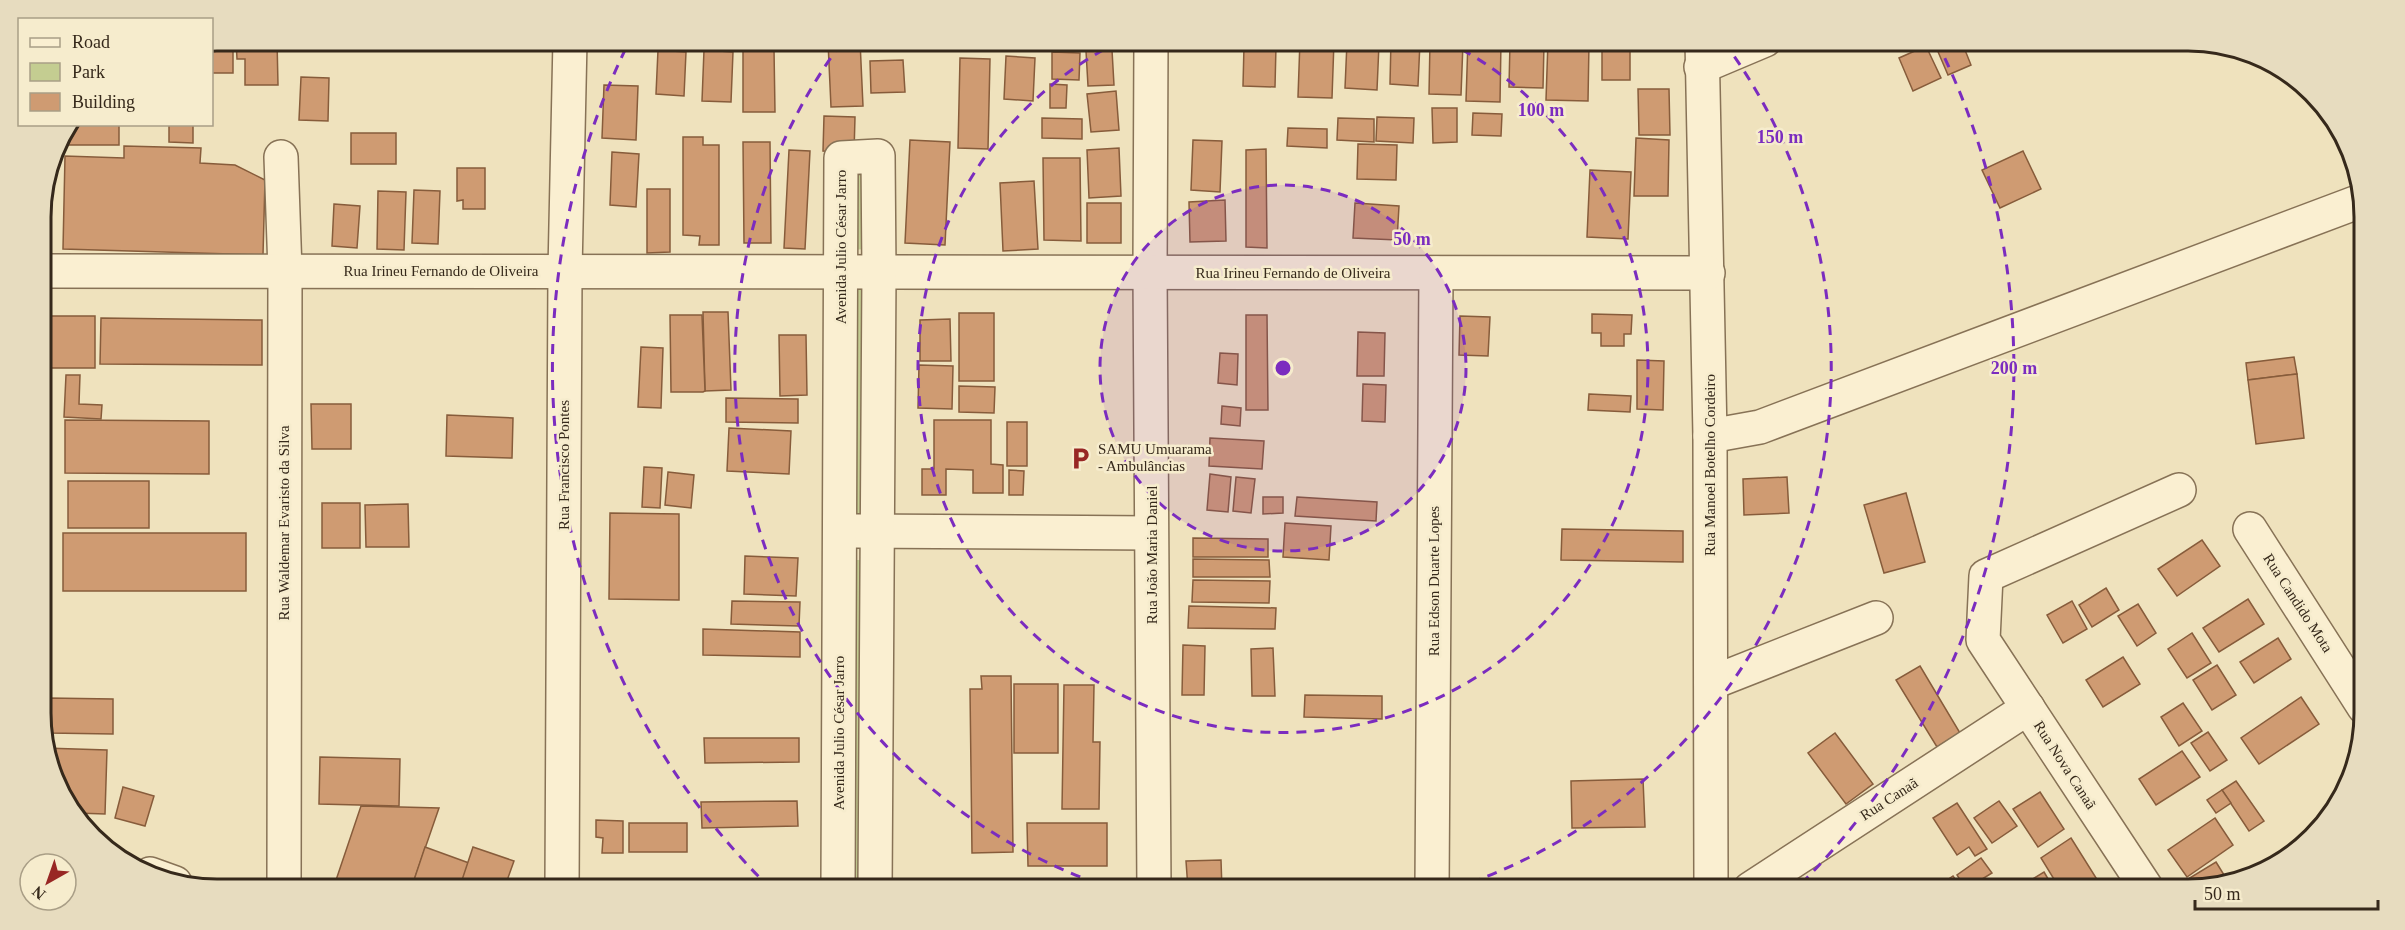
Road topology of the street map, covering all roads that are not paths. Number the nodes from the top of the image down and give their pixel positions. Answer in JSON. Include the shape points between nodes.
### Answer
{"nodes":[{"id":1,"x":570,"y":51,"type":"edge"},
{"id":2,"x":1151,"y":51,"type":"edge"},
{"id":3,"x":1702,"y":54,"type":"edge"},
{"id":4,"x":281,"y":157,"type":"dead end"},
{"id":5,"x":2353,"y":204,"type":"edge"},
{"id":6,"x":51,"y":271,"type":"edge"},
{"id":7,"x":285,"y":271,"type":"junction"},
{"id":8,"x":565,"y":272,"type":"junction"},
{"id":9,"x":840,"y":272,"type":"junction"},
{"id":10,"x":879,"y":272,"type":"junction"},
{"id":11,"x":1150,"y":272,"type":"junction"},
{"id":12,"x":1436,"y":273,"type":"junction"},
{"id":13,"x":1708,"y":273,"type":"junction"},
{"id":14,"x":1710,"y":436,"type":"junction"},
{"id":15,"x":2179,"y":490,"type":"dead end"},
{"id":16,"x":2250,"y":529,"type":"dead end"},
{"id":17,"x":840,"y":531,"type":"junction"},
{"id":18,"x":876,"y":531,"type":"junction"},
{"id":19,"x":1151,"y":533,"type":"junction"},
{"id":20,"x":1876,"y":618,"type":"dead end"},
{"id":21,"x":1711,"y":683,"type":"junction"},
{"id":22,"x":2354,"y":690,"type":"edge"},
{"id":23,"x":2028,"y":708,"type":"junction"},
{"id":24,"x":284,"y":879,"type":"edge"},
{"id":25,"x":561,"y":879,"type":"edge"},
{"id":26,"x":838,"y":879,"type":"edge"},
{"id":27,"x":875,"y":879,"type":"edge"},
{"id":28,"x":1154,"y":879,"type":"edge"},
{"id":29,"x":1432,"y":879,"type":"edge"},
{"id":30,"x":1711,"y":879,"type":"edge"},
{"id":31,"x":1765,"y":879,"type":"edge"},
{"id":32,"x":2140,"y":879,"type":"edge"}],
"edges":[{"from":1,"to":8,"type":"street","name":"Rua Francisco Pontes"},
{"from":2,"to":11,"type":"street","name":"Rua João Maria Daniel"},
{"from":3,"to":13,"type":"street","name":"Rua Manoel Botelho Cordeiro"},
{"from":4,"to":7,"type":"street","name":"Rua Waldemar Evaristo da Silva"},
{"from":5,"to":14,"type":"street","via":[[1760,427]]},
{"from":6,"to":7,"type":"street","name":"Rua Irineu Fernando de Oliveira"},
{"from":7,"to":8,"type":"street","name":"Rua Irineu Fernando de Oliveira"},
{"from":7,"to":24,"type":"street","name":"Rua Waldemar Evaristo da Silva"},
{"from":8,"to":9,"type":"street","name":"Rua Irineu Fernando de Oliveira"},
{"from":8,"to":25,"type":"street","name":"Rua Francisco Pontes"},
{"from":9,"to":10,"type":"street"},
{"from":9,"to":10,"type":"street","name":"Avenida Julio César Jarro","via":[[841,158],[878,156]]},
{"from":9,"to":17,"type":"street","name":"Avenida Julio César Jarro"},
{"from":10,"to":11,"type":"street","name":"Rua Irineu Fernando de Oliveira"},
{"from":10,"to":18,"type":"street","name":"Avenida Julio César Jarro"},
{"from":11,"to":12,"type":"street","name":"Rua Irineu Fernando de Oliveira"},
{"from":11,"to":19,"type":"street","name":"Rua João Maria Daniel"},
{"from":12,"to":13,"type":"street","name":"Rua Irineu Fernando de Oliveira"},
{"from":12,"to":29,"type":"street","name":"Rua Edson Duarte Lopes"},
{"from":13,"to":14,"type":"street","name":"Rua Manoel Botelho Cordeiro"},
{"from":14,"to":21,"type":"street","name":"Rua Manoel Botelho Cordeiro"},
{"from":15,"to":23,"type":"street","name":"Rua Nova Canaã","via":[[1986,576],[1983,640]]},
{"from":16,"to":22,"type":"street","name":"Rua Candido Mota"},
{"from":17,"to":18,"type":"street"},
{"from":17,"to":26,"type":"street","name":"Avenida Julio César Jarro"},
{"from":18,"to":19,"type":"street"},
{"from":18,"to":27,"type":"street","name":"Avenida Julio César Jarro"},
{"from":19,"to":28,"type":"street","name":"Rua João Maria Daniel"},
{"from":20,"to":21,"type":"street"},
{"from":21,"to":30,"type":"street","name":"Rua Manoel Botelho Cordeiro"},
{"from":23,"to":31,"type":"street","name":"Rua Canaã"},
{"from":23,"to":32,"type":"street","name":"Rua Nova Canaã"}]}
